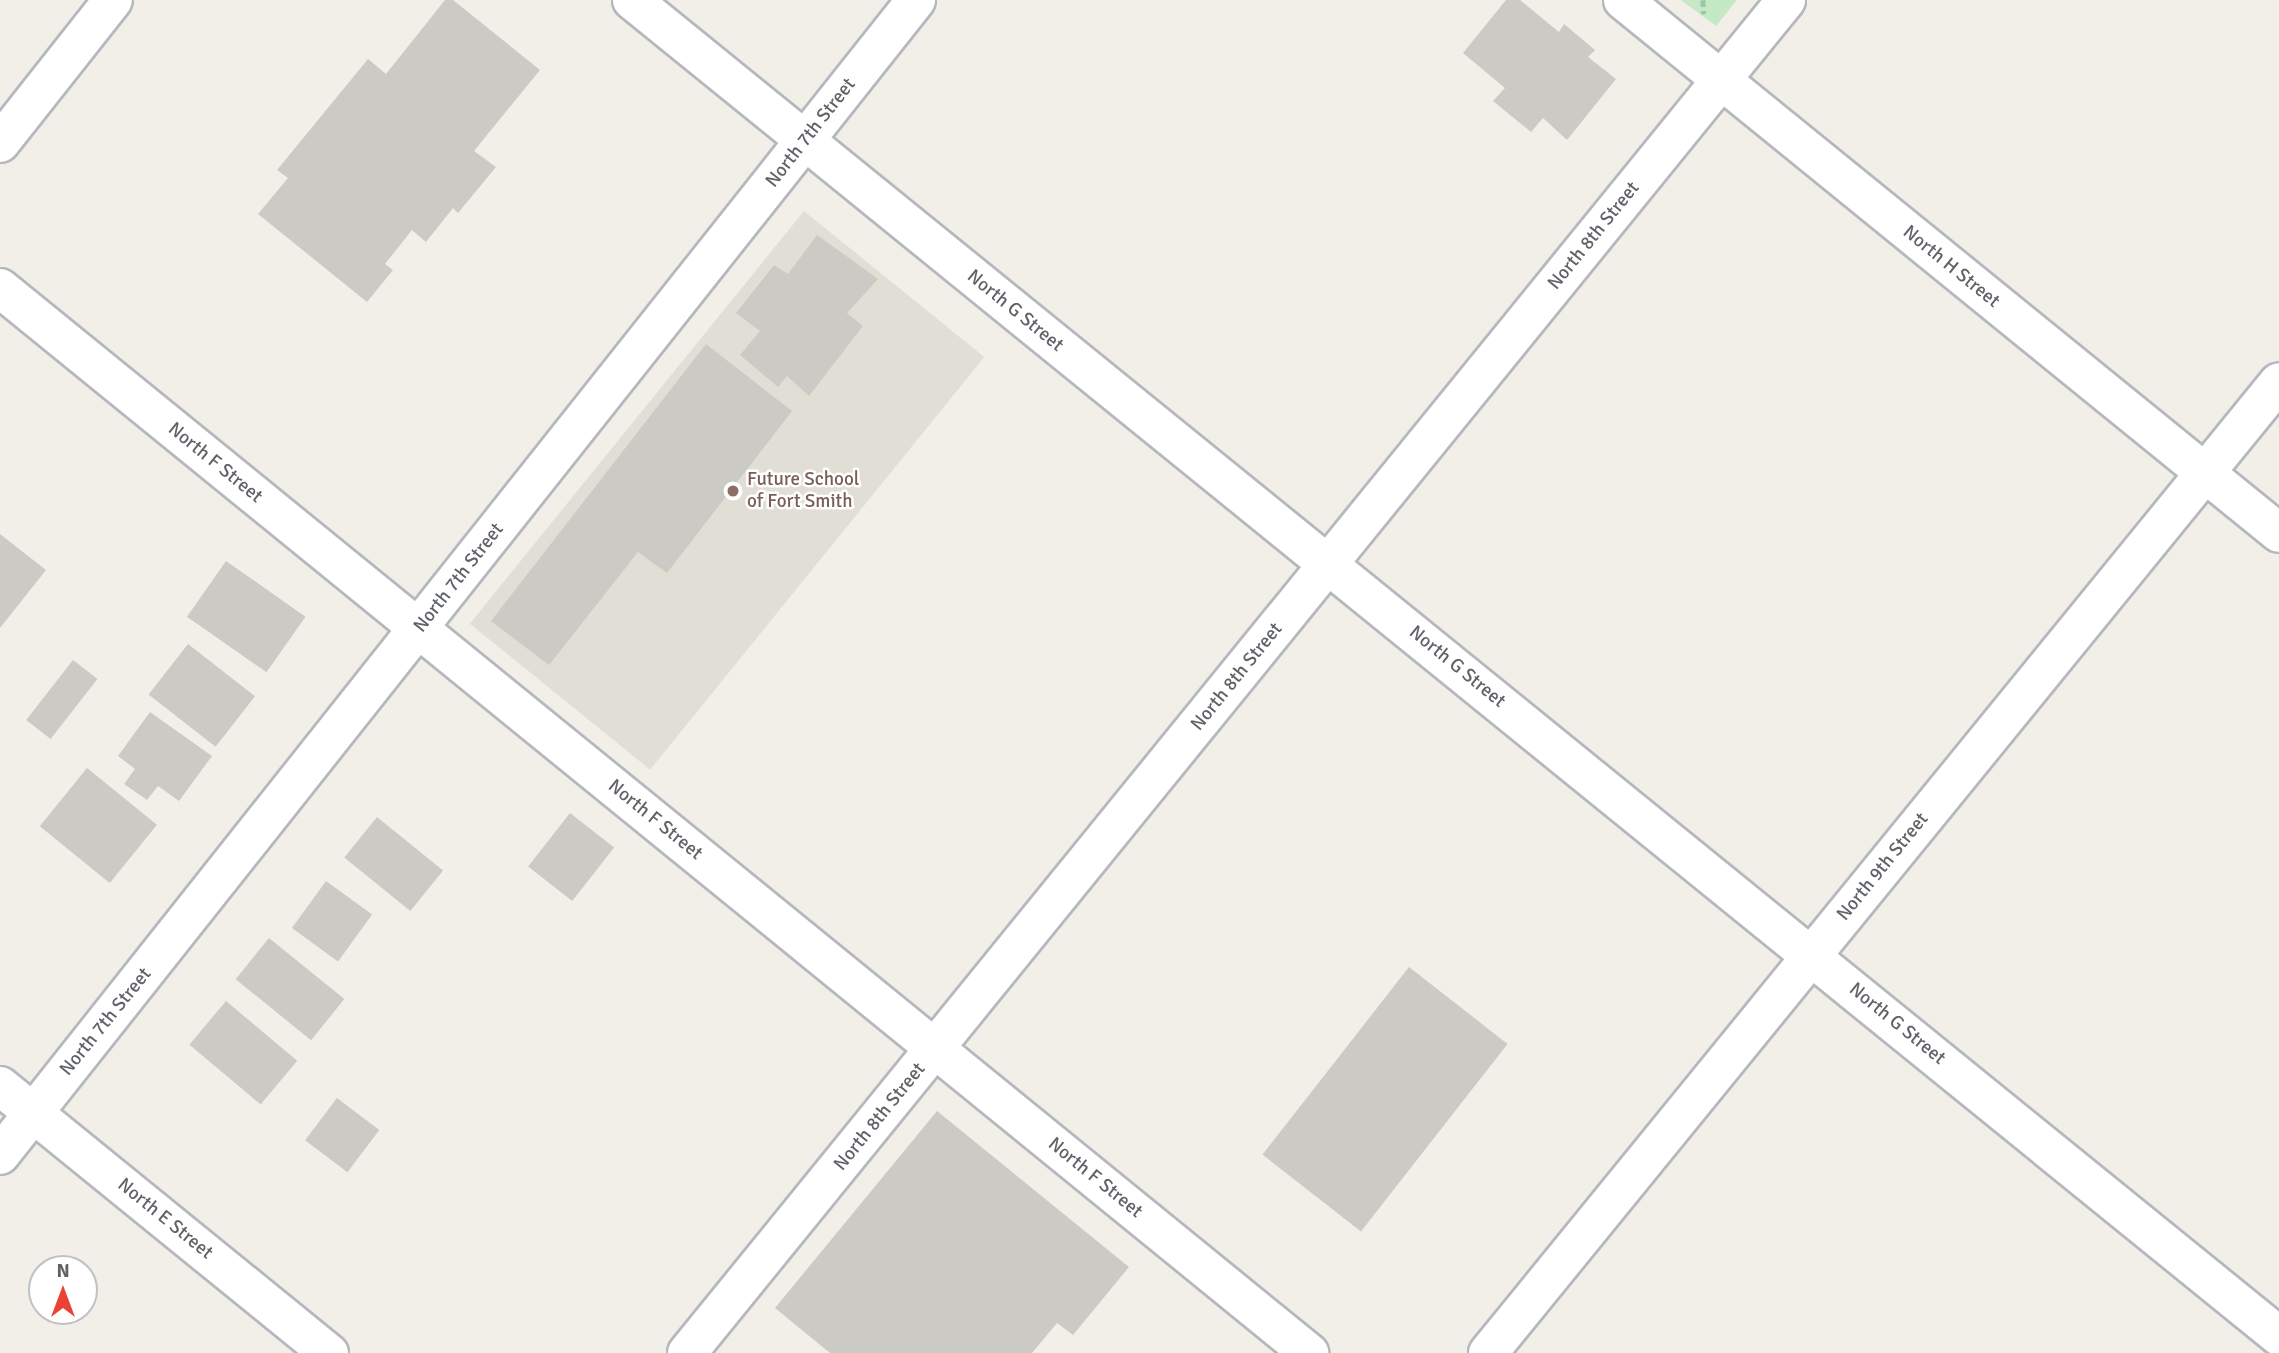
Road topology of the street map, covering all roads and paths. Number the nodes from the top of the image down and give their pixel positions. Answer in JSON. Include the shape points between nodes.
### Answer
{"nodes":[{"id":1,"x":113,"y":0,"type":"edge"},
{"id":2,"x":632,"y":0,"type":"edge"},
{"id":3,"x":916,"y":0,"type":"edge"},
{"id":4,"x":1623,"y":0,"type":"edge"},
{"id":5,"x":1703,"y":0,"type":"edge"},
{"id":6,"x":1786,"y":0,"type":"edge"},
{"id":7,"x":1704,"y":19,"type":"dead end"},
{"id":8,"x":1721,"y":80,"type":"junction"},
{"id":9,"x":806,"y":139,"type":"junction"},
{"id":10,"x":0,"y":143,"type":"edge"},
{"id":11,"x":0,"y":288,"type":"edge"},
{"id":12,"x":2279,"y":382,"type":"edge"},
{"id":13,"x":2205,"y":473,"type":"junction"},
{"id":14,"x":2279,"y":533,"type":"edge"},
{"id":15,"x":1329,"y":562,"type":"junction"},
{"id":16,"x":420,"y":629,"type":"junction"},
{"id":17,"x":1810,"y":957,"type":"junction"},
{"id":18,"x":935,"y":1049,"type":"junction"},
{"id":19,"x":0,"y":1086,"type":"edge"},
{"id":20,"x":33,"y":1113,"type":"junction"},
{"id":21,"x":0,"y":1155,"type":"edge"},
{"id":22,"x":2279,"y":1336,"type":"edge"},
{"id":23,"x":329,"y":1353,"type":"edge"},
{"id":24,"x":687,"y":1353,"type":"edge"},
{"id":25,"x":1309,"y":1353,"type":"edge"},
{"id":26,"x":1488,"y":1353,"type":"edge"}],
"edges":[{"from":1,"to":10,"type":"street"},
{"from":2,"to":9,"type":"street","name":"North G Street"},
{"from":3,"to":9,"type":"street","name":"North 7th Street"},
{"from":4,"to":8,"type":"street","name":"North H Street"},
{"from":5,"to":7,"type":"path"},
{"from":6,"to":8,"type":"street","name":"North 8th Street"},
{"from":8,"to":13,"type":"street","name":"North H Street"},
{"from":8,"to":15,"type":"street","name":"North 8th Street"},
{"from":9,"to":15,"type":"street","name":"North G Street"},
{"from":9,"to":16,"type":"street","name":"North 7th Street"},
{"from":11,"to":16,"type":"street","name":"North F Street"},
{"from":12,"to":13,"type":"street","name":"North 9th Street"},
{"from":13,"to":14,"type":"street","name":"North H Street"},
{"from":13,"to":17,"type":"street","name":"North 9th Street"},
{"from":15,"to":17,"type":"street","name":"North G Street"},
{"from":15,"to":18,"type":"street","name":"North 8th Street"},
{"from":16,"to":18,"type":"street","name":"North F Street"},
{"from":16,"to":20,"type":"street","name":"North 7th Street"},
{"from":17,"to":22,"type":"street","name":"North G Street","via":[[1856,989]]},
{"from":17,"to":26,"type":"street","name":"North 9th Street"},
{"from":18,"to":24,"type":"street","name":"North 8th Street"},
{"from":18,"to":25,"type":"street","name":"North F Street"},
{"from":19,"to":20,"type":"street","name":"North E Street"},
{"from":20,"to":21,"type":"street","name":"North 7th Street"},
{"from":20,"to":23,"type":"street","name":"North E Street"}]}
